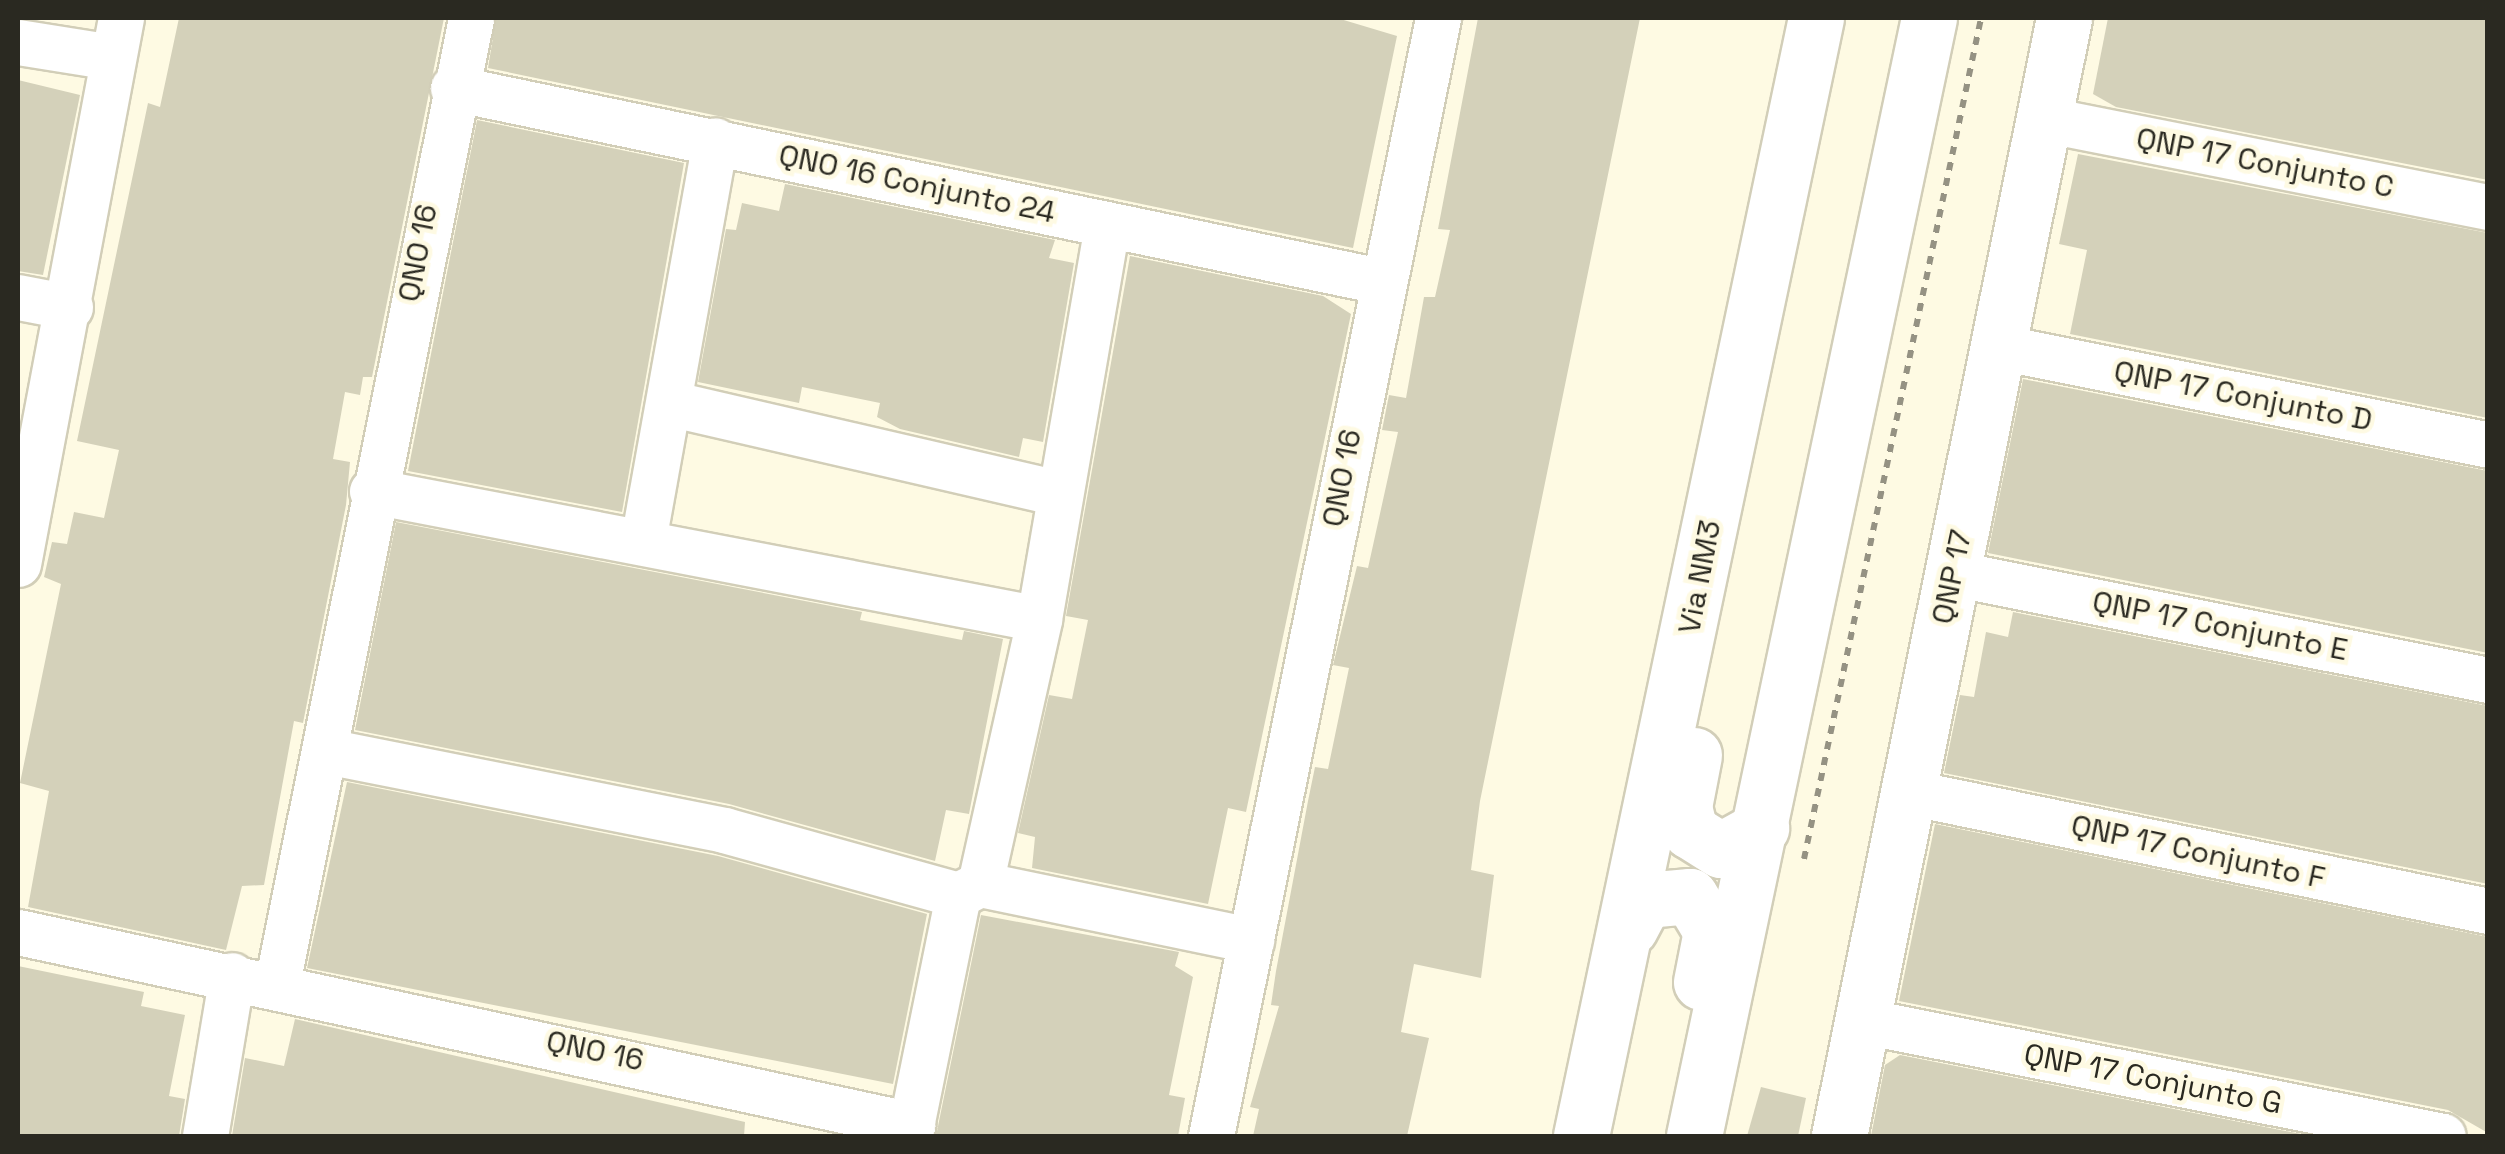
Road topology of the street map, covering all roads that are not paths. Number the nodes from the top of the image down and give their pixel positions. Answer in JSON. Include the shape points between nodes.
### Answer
{"nodes":[{"id":1,"x":470,"y":18,"type":"edge"},
{"id":2,"x":1438,"y":18,"type":"edge"},
{"id":3,"x":1816,"y":18,"type":"edge"},
{"id":4,"x":1929,"y":18,"type":"edge"},
{"id":5,"x":2064,"y":18,"type":"edge"},
{"id":6,"x":116,"y":37,"type":"edge"},
{"id":7,"x":18,"y":42,"type":"edge"},
{"id":8,"x":453,"y":88,"type":"junction"},
{"id":9,"x":2042,"y":119,"type":"junction"},
{"id":10,"x":715,"y":140,"type":"junction"},
{"id":11,"x":2488,"y":207,"type":"edge"},
{"id":12,"x":1107,"y":226,"type":"junction"},
{"id":13,"x":1380,"y":281,"type":"junction"},
{"id":14,"x":18,"y":297,"type":"edge"},
{"id":15,"x":70,"y":307,"type":"junction"},
{"id":16,"x":1999,"y":347,"type":"junction"},
{"id":17,"x":673,"y":404,"type":"junction"},
{"id":18,"x":1727,"y":445,"type":"junction"},
{"id":19,"x":2488,"y":446,"type":"edge"},
{"id":20,"x":372,"y":490,"type":"junction"},
{"id":21,"x":1060,"y":494,"type":"junction"},
{"id":22,"x":643,"y":540,"type":"junction"},
{"id":23,"x":18,"y":564,"type":"edge"},
{"id":24,"x":1952,"y":573,"type":"junction"},
{"id":25,"x":1039,"y":620,"type":"junction"},
{"id":26,"x":2488,"y":680,"type":"edge"},
{"id":27,"x":326,"y":750,"type":"junction"},
{"id":28,"x":1908,"y":792,"type":"junction"},
{"id":29,"x":1761,"y":828,"type":"junction"},
{"id":30,"x":969,"y":890,"type":"junction"},
{"id":31,"x":2488,"y":912,"type":"edge"},
{"id":32,"x":1630,"y":928,"type":"junction"},
{"id":33,"x":18,"y":932,"type":"edge"},
{"id":34,"x":1251,"y":940,"type":"junction"},
{"id":35,"x":232,"y":975,"type":"junction"},
{"id":36,"x":278,"y":984,"type":"junction"},
{"id":37,"x":1863,"y":1022,"type":"junction"},
{"id":38,"x":910,"y":1131,"type":"edge"},
{"id":39,"x":205,"y":1136,"type":"edge"},
{"id":40,"x":1211,"y":1136,"type":"edge"},
{"id":41,"x":1581,"y":1136,"type":"edge"},
{"id":42,"x":1668,"y":1136,"type":"edge"},
{"id":43,"x":1694,"y":1136,"type":"edge"},
{"id":44,"x":1838,"y":1136,"type":"edge"},
{"id":45,"x":2443,"y":1136,"type":"edge"}],
"edges":[{"from":1,"to":8,"type":"street","name":"QNO 16"},
{"from":2,"to":13,"type":"street","name":"QNO 16"},
{"from":3,"to":18,"type":"main road","name":"Via NM3"},
{"from":4,"to":29,"type":"main road"},
{"from":5,"to":9,"type":"main road","name":"QNP 17"},
{"from":6,"to":7,"type":"street"},
{"from":6,"to":15,"type":"street"},
{"from":8,"to":10,"type":"street","name":"QNO 16 Conjunto 24"},
{"from":8,"to":20,"type":"street","name":"QNO 16"},
{"from":9,"to":11,"type":"street","name":"QNP 17 Conjunto C"},
{"from":9,"to":16,"type":"main road","name":"QNP 17"},
{"from":10,"to":12,"type":"street","name":"QNO 16 Conjunto 24"},
{"from":10,"to":17,"type":"street"},
{"from":12,"to":13,"type":"street","name":"QNO 16 Conjunto 24"},
{"from":12,"to":21,"type":"street","name":"QNO 16"},
{"from":13,"to":34,"type":"street","name":"QNO 16"},
{"from":14,"to":15,"type":"street"},
{"from":15,"to":23,"type":"street"},
{"from":16,"to":19,"type":"street","name":"QNP 17 Conjunto D"},
{"from":16,"to":24,"type":"main road","name":"QNP 17"},
{"from":17,"to":21,"type":"street"},
{"from":17,"to":22,"type":"street"},
{"from":18,"to":29,"type":"main road","via":[[1725,608],[1684,807],[1690,831],[1710,847],[1744,844]]},
{"from":18,"to":32,"type":"main road","name":"Via NM3"},
{"from":20,"to":22,"type":"street"},
{"from":20,"to":27,"type":"street","name":"QNO 16"},
{"from":21,"to":25,"type":"street","name":"QNO 16"},
{"from":22,"to":25,"type":"street"},
{"from":24,"to":26,"type":"street","name":"QNP 17 Conjunto E"},
{"from":24,"to":28,"type":"main road","name":"QNP 17"},
{"from":25,"to":30,"type":"street","name":"QNO 16"},
{"from":27,"to":30,"type":"street","via":[[724,830]]},
{"from":27,"to":36,"type":"street","name":"QNO 16"},
{"from":28,"to":31,"type":"street","name":"QNP 17 Conjunto F"},
{"from":28,"to":37,"type":"main road","name":"QNP 17"},
{"from":29,"to":43,"type":"main road"},
{"from":30,"to":34,"type":"street"},
{"from":30,"to":38,"type":"street","name":"QNO 16"},
{"from":32,"to":41,"type":"main road","name":"Via NM3"},
{"from":32,"to":42,"type":"main road","via":[[1644,900],[1674,891],[1700,905],[1711,931]]},
{"from":33,"to":35,"type":"street","name":"QNO 16"},
{"from":34,"to":40,"type":"street","name":"QNO 16"},
{"from":35,"to":36,"type":"street","name":"QNO 16"},
{"from":35,"to":39,"type":"street"},
{"from":36,"to":38,"type":"street","name":"QNO 16"},
{"from":37,"to":44,"type":"main road","name":"QNP 17"},
{"from":37,"to":45,"type":"street","name":"QNP 17 Conjunto G"}]}
